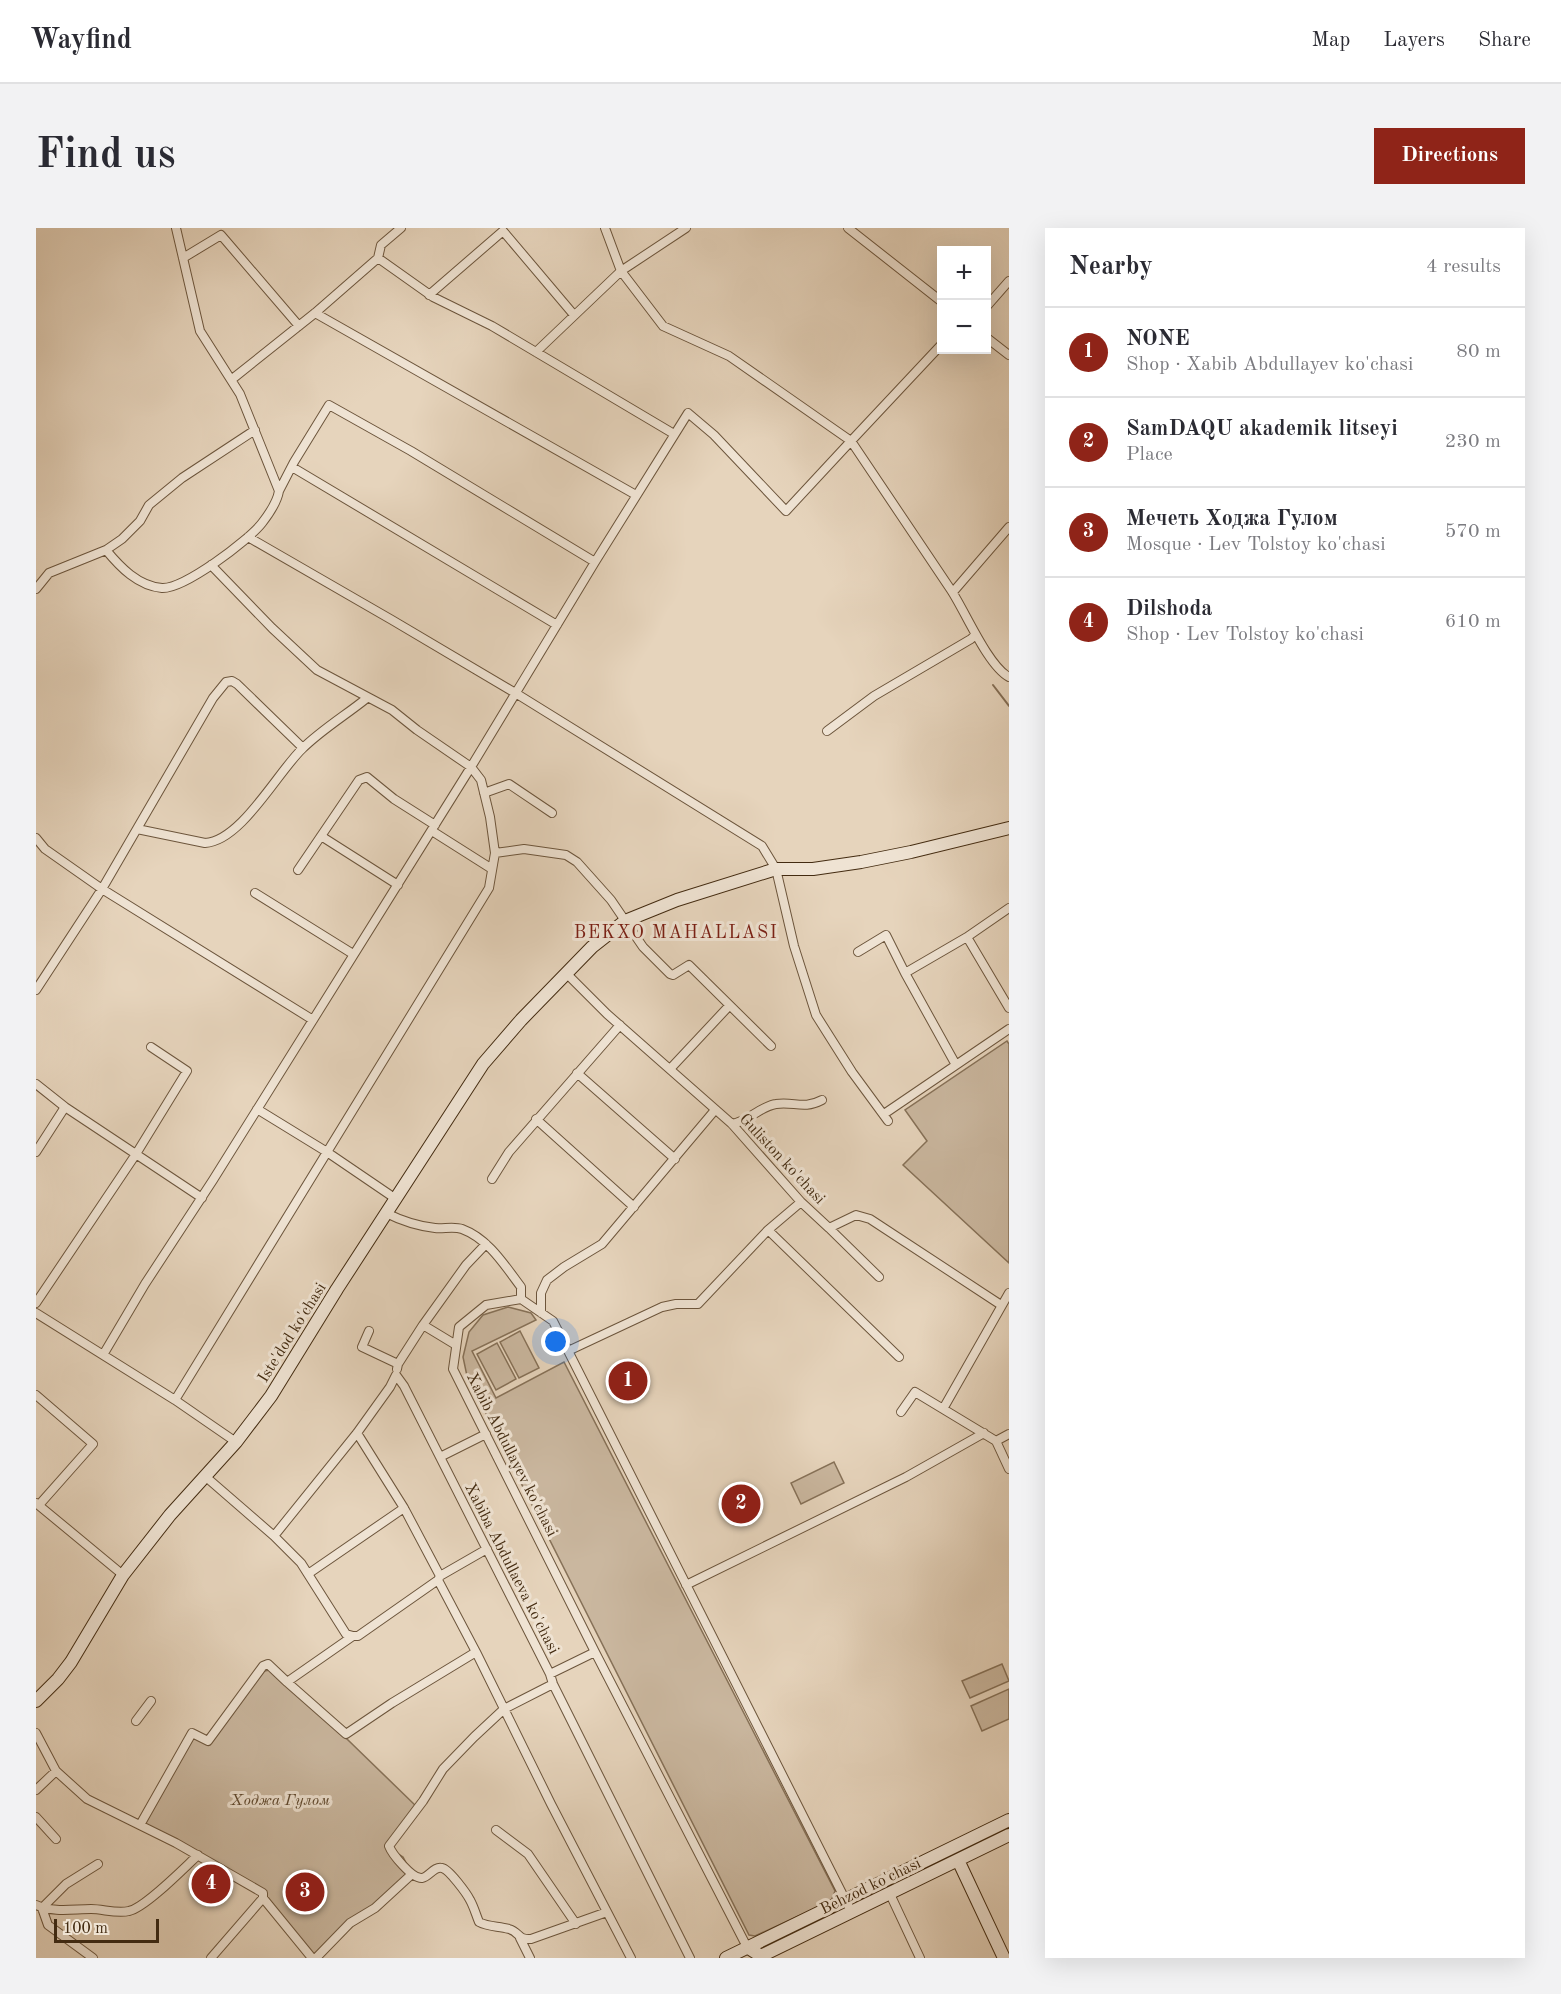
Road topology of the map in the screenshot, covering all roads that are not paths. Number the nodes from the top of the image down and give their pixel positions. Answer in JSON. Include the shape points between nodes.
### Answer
{"nodes":[{"id":1,"x":176,"y":228,"type":"edge"},
{"id":2,"x":401,"y":228,"type":"edge"},
{"id":3,"x":605,"y":228,"type":"edge"},
{"id":4,"x":686,"y":228,"type":"edge"},
{"id":5,"x":848,"y":228,"type":"edge"},
{"id":6,"x":183,"y":258,"type":"junction"},
{"id":7,"x":378,"y":258,"type":"junction"},
{"id":8,"x":621,"y":271,"type":"junction"},
{"id":9,"x":1009,"y":281,"type":"edge"},
{"id":10,"x":429,"y":295,"type":"junction"},
{"id":11,"x":939,"y":300,"type":"edge"},
{"id":12,"x":991,"y":301,"type":"edge"},
{"id":13,"x":315,"y":313,"type":"junction"},
{"id":14,"x":574,"y":315,"type":"junction"},
{"id":15,"x":299,"y":326,"type":"junction"},
{"id":16,"x":991,"y":341,"type":"edge"},
{"id":17,"x":937,"y":349,"type":"edge"},
{"id":18,"x":536,"y":352,"type":"junction"},
{"id":19,"x":1009,"y":356,"type":"edge"},
{"id":20,"x":231,"y":380,"type":"junction"},
{"id":21,"x":255,"y":430,"type":"junction"},
{"id":22,"x":674,"y":434,"type":"junction"},
{"id":23,"x":851,"y":441,"type":"junction"},
{"id":24,"x":292,"y":467,"type":"junction"},
{"id":25,"x":279,"y":491,"type":"junction"},
{"id":26,"x":636,"y":495,"type":"junction"},
{"id":27,"x":1009,"y":526,"type":"edge"},
{"id":28,"x":248,"y":537,"type":"junction"},
{"id":29,"x":106,"y":550,"type":"junction"},
{"id":30,"x":595,"y":562,"type":"junction"},
{"id":31,"x":211,"y":565,"type":"junction"},
{"id":32,"x":36,"y":589,"type":"edge"},
{"id":33,"x":953,"y":592,"type":"junction"},
{"id":34,"x":557,"y":625,"type":"junction"},
{"id":35,"x":975,"y":635,"type":"junction"},
{"id":36,"x":1009,"y":677,"type":"edge"},
{"id":37,"x":517,"y":694,"type":"junction"},
{"id":38,"x":367,"y":698,"type":"junction"},
{"id":39,"x":827,"y":730,"type":"dead end"},
{"id":40,"x":303,"y":748,"type":"junction"},
{"id":41,"x":471,"y":767,"type":"junction"},
{"id":42,"x":484,"y":793,"type":"junction"},
{"id":43,"x":552,"y":813,"type":"dead end"},
{"id":44,"x":434,"y":828,"type":"junction"},
{"id":45,"x":1009,"y":828,"type":"edge"},
{"id":46,"x":137,"y":829,"type":"junction"},
{"id":47,"x":321,"y":836,"type":"junction"},
{"id":48,"x":37,"y":840,"type":"edge"},
{"id":49,"x":495,"y":853,"type":"junction"},
{"id":50,"x":492,"y":869,"type":"junction"},
{"id":51,"x":776,"y":869,"type":"junction"},
{"id":52,"x":298,"y":870,"type":"dead end"},
{"id":53,"x":398,"y":885,"type":"junction"},
{"id":54,"x":102,"y":889,"type":"junction"},
{"id":55,"x":255,"y":893,"type":"dead end"},
{"id":56,"x":1009,"y":908,"type":"edge"},
{"id":57,"x":625,"y":921,"type":"junction"},
{"id":58,"x":967,"y":937,"type":"junction"},
{"id":59,"x":858,"y":952,"type":"dead end"},
{"id":60,"x":353,"y":954,"type":"junction"},
{"id":61,"x":566,"y":973,"type":"junction"},
{"id":62,"x":905,"y":973,"type":"junction"},
{"id":63,"x":36,"y":990,"type":"edge"},
{"id":64,"x":729,"y":1006,"type":"junction"},
{"id":65,"x":1009,"y":1008,"type":"edge"},
{"id":66,"x":313,"y":1020,"type":"junction"},
{"id":67,"x":620,"y":1025,"type":"junction"},
{"id":68,"x":1009,"y":1029,"type":"edge"},
{"id":69,"x":771,"y":1046,"type":"dead end"},
{"id":70,"x":151,"y":1047,"type":"dead end"},
{"id":71,"x":956,"y":1065,"type":"junction"},
{"id":72,"x":670,"y":1069,"type":"junction"},
{"id":73,"x":577,"y":1073,"type":"junction"},
{"id":74,"x":36,"y":1084,"type":"edge"},
{"id":75,"x":822,"y":1100,"type":"dead end"},
{"id":76,"x":65,"y":1107,"type":"junction"},
{"id":77,"x":257,"y":1109,"type":"junction"},
{"id":78,"x":715,"y":1110,"type":"junction"},
{"id":79,"x":536,"y":1119,"type":"junction"},
{"id":80,"x":732,"y":1124,"type":"junction"},
{"id":81,"x":36,"y":1152,"type":"edge"},
{"id":82,"x":327,"y":1152,"type":"junction"},
{"id":83,"x":136,"y":1154,"type":"junction"},
{"id":84,"x":675,"y":1159,"type":"junction"},
{"id":85,"x":492,"y":1179,"type":"dead end"},
{"id":86,"x":202,"y":1198,"type":"junction"},
{"id":87,"x":396,"y":1199,"type":"junction"},
{"id":88,"x":801,"y":1202,"type":"junction"},
{"id":89,"x":634,"y":1207,"type":"junction"},
{"id":90,"x":386,"y":1213,"type":"junction"},
{"id":91,"x":829,"y":1228,"type":"junction"},
{"id":92,"x":768,"y":1230,"type":"junction"},
{"id":93,"x":486,"y":1244,"type":"junction"},
{"id":94,"x":879,"y":1277,"type":"dead end"},
{"id":95,"x":1009,"y":1293,"type":"edge"},
{"id":96,"x":521,"y":1299,"type":"junction"},
{"id":97,"x":36,"y":1303,"type":"edge"},
{"id":98,"x":1001,"y":1305,"type":"junction"},
{"id":99,"x":36,"y":1313,"type":"edge"},
{"id":100,"x":541,"y":1313,"type":"junction"},
{"id":101,"x":423,"y":1325,"type":"junction"},
{"id":102,"x":369,"y":1331,"type":"dead end"},
{"id":103,"x":456,"y":1345,"type":"junction"},
{"id":104,"x":568,"y":1351,"type":"junction"},
{"id":105,"x":103,"y":1355,"type":"junction"},
{"id":106,"x":899,"y":1357,"type":"dead end"},
{"id":107,"x":398,"y":1364,"type":"junction"},
{"id":108,"x":396,"y":1375,"type":"junction"},
{"id":109,"x":36,"y":1395,"type":"edge"},
{"id":110,"x":175,"y":1400,"type":"junction"},
{"id":111,"x":943,"y":1409,"type":"junction"},
{"id":112,"x":901,"y":1412,"type":"dead end"},
{"id":113,"x":357,"y":1433,"type":"junction"},
{"id":114,"x":984,"y":1433,"type":"junction"},
{"id":115,"x":486,"y":1434,"type":"junction"},
{"id":116,"x":1009,"y":1434,"type":"edge"},
{"id":117,"x":996,"y":1441,"type":"junction"},
{"id":118,"x":236,"y":1442,"type":"junction"},
{"id":119,"x":440,"y":1457,"type":"junction"},
{"id":120,"x":1009,"y":1469,"type":"edge"},
{"id":121,"x":206,"y":1477,"type":"junction"},
{"id":122,"x":38,"y":1504,"type":"edge"},
{"id":123,"x":404,"y":1508,"type":"junction"},
{"id":124,"x":274,"y":1536,"type":"junction"},
{"id":125,"x":487,"y":1549,"type":"junction"},
{"id":126,"x":308,"y":1574,"type":"junction"},
{"id":127,"x":123,"y":1575,"type":"junction"},
{"id":128,"x":439,"y":1578,"type":"junction"},
{"id":129,"x":686,"y":1586,"type":"junction"},
{"id":130,"x":353,"y":1636,"type":"junction"},
{"id":131,"x":477,"y":1652,"type":"junction"},
{"id":132,"x":595,"y":1652,"type":"junction"},
{"id":133,"x":550,"y":1674,"type":"junction"},
{"id":134,"x":287,"y":1682,"type":"junction"},
{"id":135,"x":553,"y":1684,"type":"junction"},
{"id":136,"x":36,"y":1701,"type":"edge"},
{"id":137,"x":151,"y":1701,"type":"dead end"},
{"id":138,"x":504,"y":1709,"type":"junction"},
{"id":139,"x":135,"y":1721,"type":"dead end"},
{"id":140,"x":36,"y":1732,"type":"edge"},
{"id":141,"x":56,"y":1771,"type":"junction"},
{"id":142,"x":36,"y":1790,"type":"edge"},
{"id":143,"x":36,"y":1817,"type":"edge"},
{"id":144,"x":1009,"y":1820,"type":"edge"},
{"id":145,"x":140,"y":1825,"type":"junction"},
{"id":146,"x":496,"y":1830,"type":"dead end"},
{"id":147,"x":1009,"y":1835,"type":"edge"},
{"id":148,"x":57,"y":1839,"type":"dead end"},
{"id":149,"x":194,"y":1853,"type":"junction"},
{"id":150,"x":958,"y":1860,"type":"junction"},
{"id":151,"x":98,"y":1864,"type":"dead end"},
{"id":152,"x":412,"y":1874,"type":"junction"},
{"id":153,"x":890,"y":1894,"type":"junction"},
{"id":154,"x":263,"y":1898,"type":"junction"},
{"id":155,"x":845,"y":1901,"type":"junction"},
{"id":156,"x":39,"y":1907,"type":"edge"},
{"id":157,"x":607,"y":1912,"type":"junction"},
{"id":158,"x":852,"y":1913,"type":"junction"},
{"id":159,"x":576,"y":1924,"type":"junction"},
{"id":160,"x":520,"y":1938,"type":"junction"},
{"id":161,"x":747,"y":1947,"type":"junction"},
{"id":162,"x":93,"y":1958,"type":"edge"},
{"id":163,"x":211,"y":1958,"type":"edge"},
{"id":164,"x":314,"y":1958,"type":"edge"},
{"id":165,"x":530,"y":1958,"type":"edge"},
{"id":166,"x":631,"y":1958,"type":"edge"},
{"id":167,"x":690,"y":1958,"type":"edge"},
{"id":168,"x":726,"y":1958,"type":"edge"},
{"id":169,"x":920,"y":1958,"type":"edge"},
{"id":170,"x":1004,"y":1958,"type":"edge"}],
"edges":[{"from":1,"to":6,"type":"street"},
{"from":2,"to":7,"type":"street","via":[[381,245]]},
{"from":3,"to":8,"type":"street"},
{"from":4,"to":8,"type":"street"},
{"from":5,"to":11,"type":"street"},
{"from":6,"to":15,"type":"street","via":[[221,235]]},
{"from":6,"to":20,"type":"street","via":[[200,331]]},
{"from":7,"to":10,"type":"street"},
{"from":7,"to":13,"type":"street"},
{"from":8,"to":14,"type":"street"},
{"from":8,"to":23,"type":"street","via":[[663,326],[729,356]]},
{"from":9,"to":12,"type":"street"},
{"from":10,"to":14,"type":"street","via":[[503,231]]},
{"from":10,"to":18,"type":"street"},
{"from":13,"to":15,"type":"street"},
{"from":13,"to":26,"type":"street"},
{"from":14,"to":18,"type":"street"},
{"from":15,"to":20,"type":"street"},
{"from":16,"to":19,"type":"street"},
{"from":17,"to":23,"type":"street"},
{"from":18,"to":22,"type":"street"},
{"from":20,"to":21,"type":"street"},
{"from":21,"to":25,"type":"street"},
{"from":21,"to":29,"type":"street","via":[[149,505],[122,540]]},
{"from":22,"to":23,"type":"street","via":[[688,413],[786,511]]},
{"from":22,"to":26,"type":"street"},
{"from":23,"to":33,"type":"street"},
{"from":24,"to":25,"type":"street"},
{"from":24,"to":30,"type":"street","via":[[329,405]]},
{"from":24,"to":34,"type":"street"},
{"from":25,"to":28,"type":"street","via":[[278,500]]},
{"from":26,"to":30,"type":"street"},
{"from":27,"to":33,"type":"street"},
{"from":28,"to":31,"type":"street"},
{"from":28,"to":37,"type":"street"},
{"from":29,"to":31,"type":"street","via":[[128,573],[163,588],[175,586]]},
{"from":29,"to":32,"type":"street","via":[[49,573]]},
{"from":30,"to":34,"type":"street"},
{"from":31,"to":38,"type":"street","via":[[317,670]]},
{"from":33,"to":35,"type":"street"},
{"from":34,"to":37,"type":"street"},
{"from":35,"to":36,"type":"street","via":[[1001,672]]},
{"from":35,"to":39,"type":"street","via":[[874,696]]},
{"from":37,"to":41,"type":"street"},
{"from":37,"to":51,"type":"street","via":[[762,846]]},
{"from":38,"to":40,"type":"street"},
{"from":38,"to":41,"type":"street","via":[[392,710]]},
{"from":40,"to":46,"type":"street","via":[[244,820],[213,843]]},
{"from":40,"to":46,"type":"street","via":[[237,684],[229,681],[213,698]]},
{"from":41,"to":42,"type":"street","via":[[481,780]]},
{"from":41,"to":44,"type":"street"},
{"from":42,"to":43,"type":"street","via":[[509,784]]},
{"from":42,"to":49,"type":"street"},
{"from":44,"to":47,"type":"street","via":[[367,777],[359,780]]},
{"from":44,"to":50,"type":"street"},
{"from":44,"to":53,"type":"street"},
{"from":45,"to":51,"type":"street","name":"Iste'dod ko'chasi","via":[[861,862]]},
{"from":46,"to":54,"type":"street"},
{"from":47,"to":52,"type":"street"},
{"from":47,"to":53,"type":"street"},
{"from":48,"to":54,"type":"street"},
{"from":49,"to":50,"type":"street"},
{"from":49,"to":57,"type":"street","via":[[525,849],[566,855],[591,877]]},
{"from":50,"to":82,"type":"street","via":[[489,888]]},
{"from":51,"to":57,"type":"street","name":"Iste'dod ko'chasi"},
{"from":51,"to":71,"type":"street","via":[[816,1015],[886,1118]]},
{"from":53,"to":60,"type":"street"},
{"from":54,"to":63,"type":"street"},
{"from":54,"to":66,"type":"street"},
{"from":55,"to":60,"type":"street"},
{"from":56,"to":58,"type":"street"},
{"from":57,"to":61,"type":"street","name":"Iste'dod ko'chasi","via":[[592,946]]},
{"from":57,"to":64,"type":"street","via":[[669,974],[689,965]]},
{"from":58,"to":62,"type":"street"},
{"from":58,"to":65,"type":"street"},
{"from":59,"to":62,"type":"street","via":[[886,935]]},
{"from":60,"to":66,"type":"street"},
{"from":61,"to":67,"type":"street","name":"Guliston ko'chasi"},
{"from":61,"to":87,"type":"street","name":"Iste'dod ko'chasi","via":[[483,1064]]},
{"from":62,"to":71,"type":"street"},
{"from":64,"to":69,"type":"street"},
{"from":64,"to":72,"type":"street"},
{"from":66,"to":77,"type":"street"},
{"from":67,"to":72,"type":"street","name":"Guliston ko'chasi"},
{"from":67,"to":73,"type":"street"},
{"from":68,"to":71,"type":"street"},
{"from":70,"to":83,"type":"street","via":[[187,1071]]},
{"from":72,"to":78,"type":"street","name":"Guliston ko'chasi"},
{"from":73,"to":79,"type":"street"},
{"from":73,"to":84,"type":"street"},
{"from":74,"to":76,"type":"street"},
{"from":75,"to":80,"type":"street","via":[[811,1106],[774,1104]]},
{"from":76,"to":81,"type":"street"},
{"from":76,"to":83,"type":"street"},
{"from":77,"to":82,"type":"street"},
{"from":77,"to":86,"type":"street"},
{"from":78,"to":80,"type":"street","name":"Guliston ko'chasi"},
{"from":78,"to":84,"type":"street"},
{"from":79,"to":85,"type":"street"},
{"from":79,"to":89,"type":"street"},
{"from":80,"to":88,"type":"street","name":"Guliston ko'chasi"},
{"from":82,"to":87,"type":"street"},
{"from":82,"to":110,"type":"street"},
{"from":83,"to":86,"type":"street"},
{"from":83,"to":97,"type":"street"},
{"from":84,"to":89,"type":"street"},
{"from":86,"to":105,"type":"street"},
{"from":87,"to":90,"type":"street","name":"Iste'dod ko'chasi"},
{"from":88,"to":91,"type":"street","name":"Guliston ko'chasi"},
{"from":88,"to":92,"type":"street"},
{"from":89,"to":100,"type":"street","via":[[602,1244],[547,1280],[541,1293]]},
{"from":90,"to":93,"type":"street","via":[[408,1223],[461,1228]]},
{"from":90,"to":118,"type":"street","name":"Iste'dod ko'chasi","via":[[271,1396]]},
{"from":91,"to":94,"type":"street"},
{"from":91,"to":98,"type":"street","name":"Guliston ko'chasi","via":[[855,1215],[870,1219]]},
{"from":92,"to":104,"type":"street","via":[[698,1304],[662,1307]]},
{"from":92,"to":106,"type":"street"},
{"from":93,"to":96,"type":"street","via":[[522,1287]]},
{"from":93,"to":101,"type":"street"},
{"from":95,"to":98,"type":"street"},
{"from":96,"to":100,"type":"street"},
{"from":96,"to":103,"type":"street","name":"Xabib Abdullayev ko'chasi","via":[[486,1305],[459,1327]]},
{"from":98,"to":111,"type":"street"},
{"from":99,"to":105,"type":"street"},
{"from":100,"to":104,"type":"street","via":[[553,1321]]},
{"from":101,"to":103,"type":"street"},
{"from":101,"to":107,"type":"street"},
{"from":102,"to":107,"type":"street","via":[[362,1347]]},
{"from":103,"to":115,"type":"street","name":"Xabib Abdullayev ko'chasi","via":[[453,1369]]},
{"from":104,"to":129,"type":"street"},
{"from":105,"to":110,"type":"street"},
{"from":107,"to":108,"type":"street"},
{"from":108,"to":113,"type":"street"},
{"from":108,"to":119,"type":"street","name":"Xabiba Abdullaeva ko'chasi"},
{"from":109,"to":122,"type":"street","via":[[93,1444]]},
{"from":110,"to":118,"type":"street"},
{"from":111,"to":112,"type":"street","via":[[915,1392]]},
{"from":111,"to":114,"type":"street"},
{"from":113,"to":123,"type":"street"},
{"from":113,"to":124,"type":"street"},
{"from":114,"to":117,"type":"street"},
{"from":114,"to":129,"type":"street","via":[[906,1477]]},
{"from":115,"to":119,"type":"street"},
{"from":115,"to":132,"type":"street","name":"Xabib Abdullayev ko'chasi"},
{"from":116,"to":117,"type":"street"},
{"from":117,"to":120,"type":"street"},
{"from":118,"to":121,"type":"street","name":"Iste'dod ko'chasi"},
{"from":119,"to":125,"type":"street","name":"Xabiba Abdullaeva ko'chasi"},
{"from":121,"to":124,"type":"street"},
{"from":121,"to":127,"type":"street","name":"Iste'dod ko'chasi"},
{"from":122,"to":127,"type":"street"},
{"from":123,"to":126,"type":"street"},
{"from":123,"to":128,"type":"street"},
{"from":124,"to":126,"type":"street"},
{"from":125,"to":128,"type":"street"},
{"from":125,"to":133,"type":"street","name":"Xabiba Abdullaeva ko'chasi"},
{"from":126,"to":130,"type":"street","via":[[346,1634]]},
{"from":127,"to":136,"type":"street","name":"Iste'dod ko'chasi","via":[[71,1662]]},
{"from":128,"to":130,"type":"street"},
{"from":128,"to":131,"type":"street"},
{"from":129,"to":155,"type":"street"},
{"from":130,"to":134,"type":"street"},
{"from":131,"to":134,"type":"street","via":[[346,1734]]},
{"from":131,"to":138,"type":"street"},
{"from":132,"to":133,"type":"street"},
{"from":132,"to":161,"type":"street","name":"Xabib Abdullayev ko'chasi"},
{"from":133,"to":135,"type":"street","name":"Xabiba Abdullaeva ko'chasi"},
{"from":134,"to":145,"type":"street","via":[[268,1665],[263,1666],[208,1741],[192,1732]]},
{"from":135,"to":138,"type":"street"},
{"from":135,"to":167,"type":"street","name":"Xabiba Abdullaeva ko'chasi"},
{"from":137,"to":139,"type":"street"},
{"from":138,"to":152,"type":"street","via":[[443,1769],[388,1846]]},
{"from":138,"to":157,"type":"street"},
{"from":140,"to":141,"type":"street"},
{"from":141,"to":142,"type":"street"},
{"from":141,"to":145,"type":"street","via":[[87,1799]]},
{"from":143,"to":148,"type":"street"},
{"from":144,"to":155,"type":"street"},
{"from":145,"to":149,"type":"street"},
{"from":146,"to":159,"type":"street","via":[[528,1854]]},
{"from":147,"to":150,"type":"street","name":"Behzod ko'chasi"},
{"from":149,"to":154,"type":"street","via":[[263,1893]]},
{"from":149,"to":156,"type":"street","via":[[189,1863],[130,1911]]},
{"from":150,"to":153,"type":"street","name":"Behzod ko'chasi"},
{"from":150,"to":170,"type":"street"},
{"from":151,"to":156,"type":"street"},
{"from":152,"to":160,"type":"street","via":[[423,1878],[442,1868],[470,1899],[479,1922],[512,1929]]},
{"from":152,"to":164,"type":"street","via":[[375,1908],[350,1923]]},
{"from":153,"to":158,"type":"street","name":"Behzod ko'chasi"},
{"from":153,"to":169,"type":"street"},
{"from":154,"to":163,"type":"street"},
{"from":154,"to":164,"type":"street"},
{"from":155,"to":158,"type":"street"},
{"from":155,"to":161,"type":"street"},
{"from":156,"to":162,"type":"street","via":[[48,1925]]},
{"from":157,"to":159,"type":"street"},
{"from":157,"to":166,"type":"street"},
{"from":158,"to":161,"type":"street","name":"Behzod ko'chasi","via":[[761,1956]]},
{"from":159,"to":160,"type":"street","via":[[531,1939]]},
{"from":160,"to":165,"type":"street"},
{"from":161,"to":168,"type":"street"}]}
